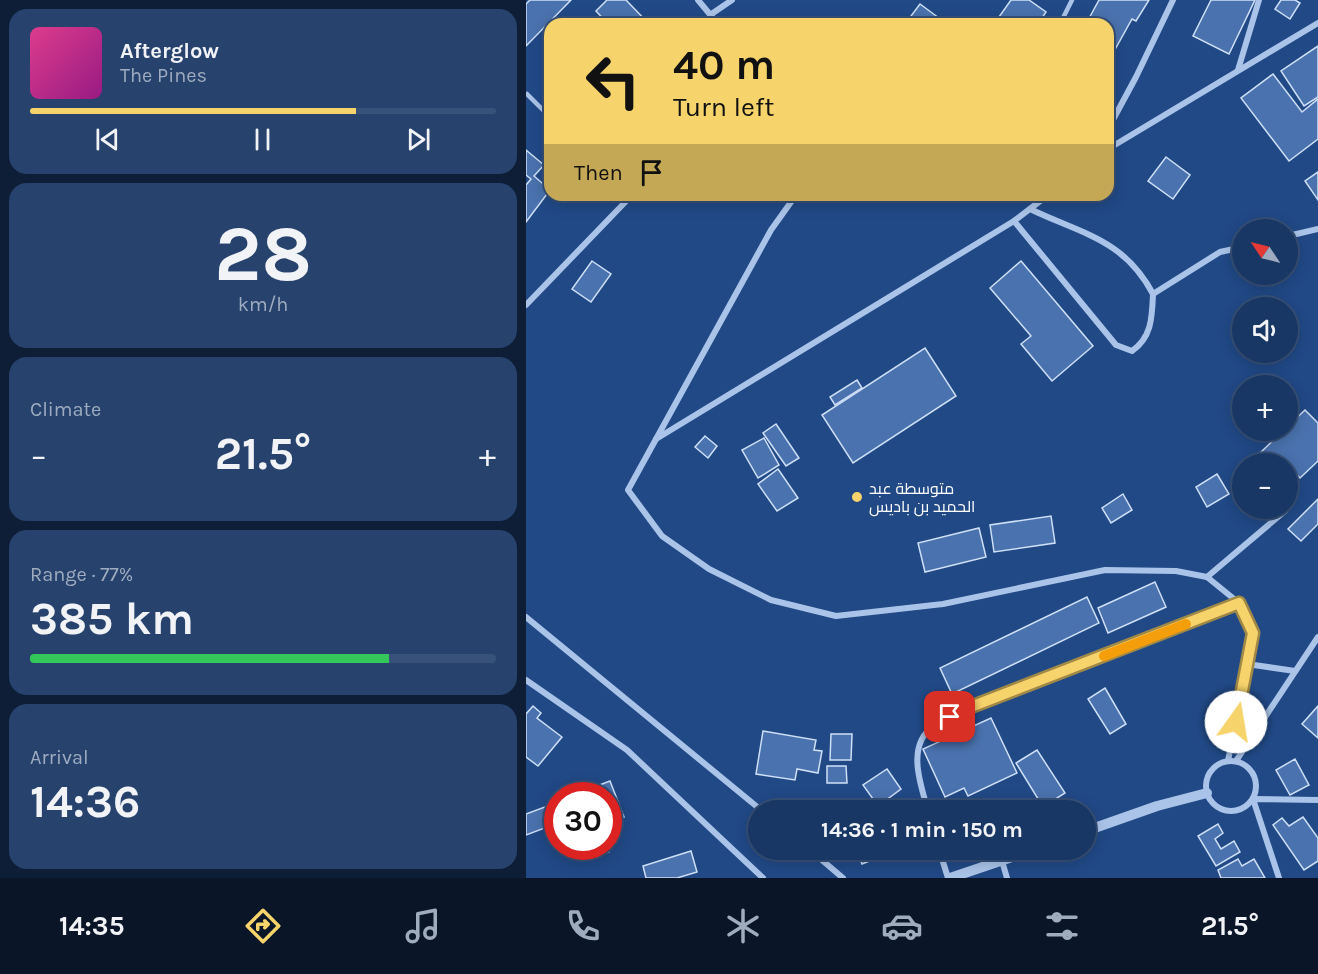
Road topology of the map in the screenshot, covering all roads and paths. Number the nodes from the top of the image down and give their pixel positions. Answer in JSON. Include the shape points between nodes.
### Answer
{"nodes":[{"id":1,"x":698,"y":0,"type":"edge"},
{"id":2,"x":732,"y":0,"type":"edge"},
{"id":3,"x":1072,"y":0,"type":"edge"},
{"id":4,"x":1173,"y":0,"type":"edge"},
{"id":5,"x":1259,"y":0,"type":"edge"},
{"id":6,"x":710,"y":15,"type":"junction"},
{"id":7,"x":711,"y":18,"type":"edge"},
{"id":8,"x":713,"y":18,"type":"edge"},
{"id":9,"x":1063,"y":18,"type":"edge"},
{"id":10,"x":1318,"y":22,"type":"edge"},
{"id":11,"x":1238,"y":70,"type":"junction"},
{"id":12,"x":527,"y":94,"type":"edge"},
{"id":13,"x":544,"y":111,"type":"edge"},
{"id":14,"x":1114,"y":118,"type":"edge"},
{"id":15,"x":1114,"y":145,"type":"edge"},
{"id":16,"x":624,"y":201,"type":"edge"},
{"id":17,"x":792,"y":201,"type":"edge"},
{"id":18,"x":1036,"y":201,"type":"edge"},
{"id":19,"x":1030,"y":209,"type":"junction"},
{"id":20,"x":1014,"y":221,"type":"junction"},
{"id":21,"x":1318,"y":229,"type":"edge"},
{"id":22,"x":1298,"y":234,"type":"edge"},
{"id":23,"x":1232,"y":249,"type":"edge"},
{"id":24,"x":1153,"y":294,"type":"junction"},
{"id":25,"x":526,"y":305,"type":"edge"},
{"id":26,"x":655,"y":440,"type":"junction"},
{"id":27,"x":1276,"y":519,"type":"edge"},
{"id":28,"x":1207,"y":577,"type":"junction"},
{"id":29,"x":1239,"y":603,"type":"junction"},
{"id":30,"x":526,"y":617,"type":"edge"},
{"id":31,"x":1318,"y":637,"type":"edge"},
{"id":32,"x":1247,"y":664,"type":"junction"},
{"id":33,"x":1296,"y":671,"type":"junction"},
{"id":34,"x":526,"y":680,"type":"edge"},
{"id":35,"x":1228,"y":761,"type":"junction"},
{"id":36,"x":1236,"y":761,"type":"junction"},
{"id":37,"x":1207,"y":794,"type":"junction"},
{"id":38,"x":1253,"y":799,"type":"junction"},
{"id":39,"x":749,"y":800,"type":"edge"},
{"id":40,"x":925,"y":800,"type":"edge"},
{"id":41,"x":1318,"y":800,"type":"edge"},
{"id":42,"x":1096,"y":828,"type":"edge"},
{"id":43,"x":821,"y":860,"type":"edge"},
{"id":44,"x":943,"y":860,"type":"edge"},
{"id":45,"x":1005,"y":860,"type":"edge"},
{"id":46,"x":1002,"y":861,"type":"junction"},
{"id":47,"x":763,"y":878,"type":"edge"},
{"id":48,"x":843,"y":878,"type":"edge"},
{"id":49,"x":949,"y":878,"type":"edge"},
{"id":50,"x":1007,"y":878,"type":"edge"},
{"id":51,"x":1279,"y":878,"type":"edge"}],
"edges":[{"from":1,"to":6,"type":"street"},
{"from":2,"to":6,"type":"street"},
{"from":3,"to":9,"type":"lane"},
{"from":4,"to":14,"type":"street"},
{"from":5,"to":11,"type":"street"},
{"from":6,"to":7,"type":"street"},
{"from":6,"to":8,"type":"street"},
{"from":10,"to":11,"type":"street"},
{"from":11,"to":15,"type":"street"},
{"from":12,"to":13,"type":"lane"},
{"from":16,"to":25,"type":"street"},
{"from":17,"to":26,"type":"street","via":[[771,230]]},
{"from":18,"to":19,"type":"street"},
{"from":19,"to":20,"type":"street"},
{"from":19,"to":24,"type":"street","via":[[1074,231],[1104,240],[1129,259]]},
{"from":20,"to":24,"type":"street","via":[[1117,345],[1132,351],[1142,344],[1152,324]]},
{"from":20,"to":26,"type":"street"},
{"from":21,"to":22,"type":"street"},
{"from":23,"to":24,"type":"street","via":[[1190,268]]},
{"from":26,"to":28,"type":"street","via":[[628,490],[662,536],[709,568],[771,600],[836,616],[943,604],[1105,570]]},
{"from":27,"to":28,"type":"street"},
{"from":28,"to":29,"type":"street"},
{"from":29,"to":32,"type":"street","via":[[1253,633]]},
{"from":29,"to":40,"type":"street","via":[[968,708],[932,727],[920,742],[917,773]]},
{"from":30,"to":39,"type":"street"},
{"from":31,"to":33,"type":"street"},
{"from":32,"to":33,"type":"street"},
{"from":32,"to":35,"type":"street"},
{"from":33,"to":36,"type":"street"},
{"from":34,"to":47,"type":"street","via":[[627,750]]},
{"from":35,"to":36,"type":"street"},
{"from":35,"to":37,"type":"street","via":[[1213,769],[1206,785]]},
{"from":36,"to":38,"type":"street","via":[[1253,772],[1257,786]]},
{"from":37,"to":38,"type":"street","via":[[1217,807],[1232,812]]},
{"from":37,"to":42,"type":"street"},
{"from":38,"to":41,"type":"street"},
{"from":38,"to":51,"type":"street"},
{"from":43,"to":48,"type":"street"},
{"from":44,"to":49,"type":"street"},
{"from":45,"to":46,"type":"street"},
{"from":46,"to":49,"type":"street"},
{"from":46,"to":50,"type":"street"}]}
